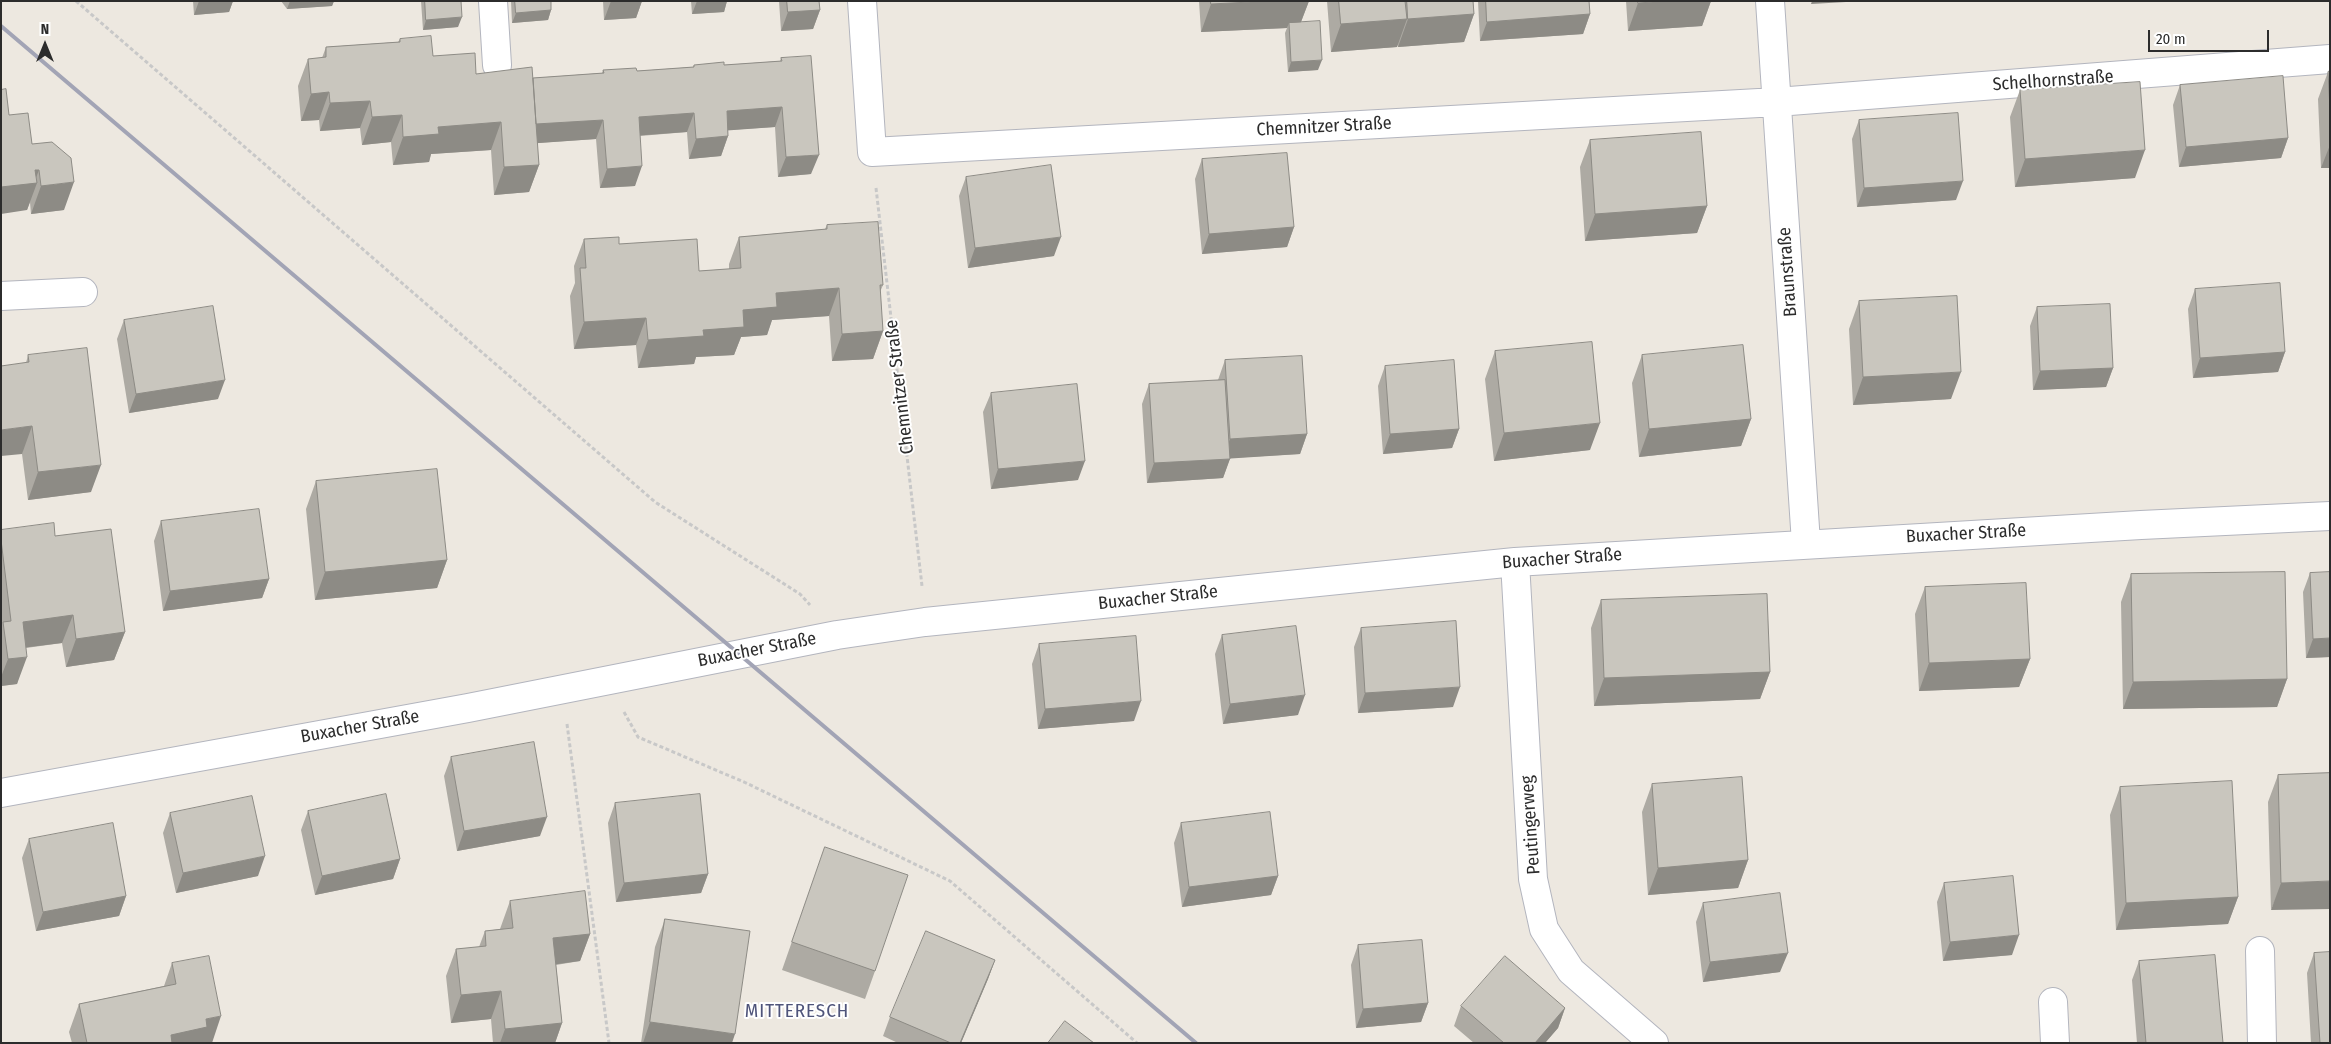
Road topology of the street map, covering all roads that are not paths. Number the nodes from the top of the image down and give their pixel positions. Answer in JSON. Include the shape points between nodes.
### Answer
{"nodes":[{"id":1,"x":493,"y":1,"type":"edge"},
{"id":2,"x":862,"y":1,"type":"edge"},
{"id":3,"x":1770,"y":1,"type":"edge"},
{"id":4,"x":2330,"y":59,"type":"edge"},
{"id":5,"x":497,"y":65,"type":"dead end"},
{"id":6,"x":1777,"y":102,"type":"junction"},
{"id":7,"x":83,"y":292,"type":"dead end"},
{"id":8,"x":1,"y":296,"type":"edge"},
{"id":9,"x":2330,"y":516,"type":"edge"},
{"id":10,"x":1806,"y":544,"type":"junction"},
{"id":11,"x":1515,"y":562,"type":"junction"},
{"id":12,"x":1,"y":793,"type":"edge"},
{"id":13,"x":2260,"y":951,"type":"dead end"},
{"id":14,"x":2053,"y":1002,"type":"dead end"},
{"id":15,"x":1654,"y":1043,"type":"edge"},
{"id":16,"x":2055,"y":1043,"type":"edge"},
{"id":17,"x":2262,"y":1043,"type":"edge"}],
"edges":[{"from":1,"to":5,"type":"street"},
{"from":2,"to":6,"type":"street","name":"Chemnitzer Straße","via":[[872,152]]},
{"from":3,"to":6,"type":"street","name":"Braunstraße"},
{"from":4,"to":6,"type":"street","name":"Schelhornstraße"},
{"from":6,"to":10,"type":"street","name":"Braunstraße"},
{"from":7,"to":8,"type":"street"},
{"from":9,"to":10,"type":"street","name":"Buxacher Straße"},
{"from":10,"to":11,"type":"street","name":"Buxacher Straße"},
{"from":11,"to":12,"type":"street","name":"Buxacher Straße","via":[[925,622],[837,634],[563,689]]},
{"from":11,"to":15,"type":"street","name":"Peutingerweg","via":[[1533,878],[1544,929],[1571,971]]},
{"from":13,"to":17,"type":"street"},
{"from":14,"to":16,"type":"street"}]}
